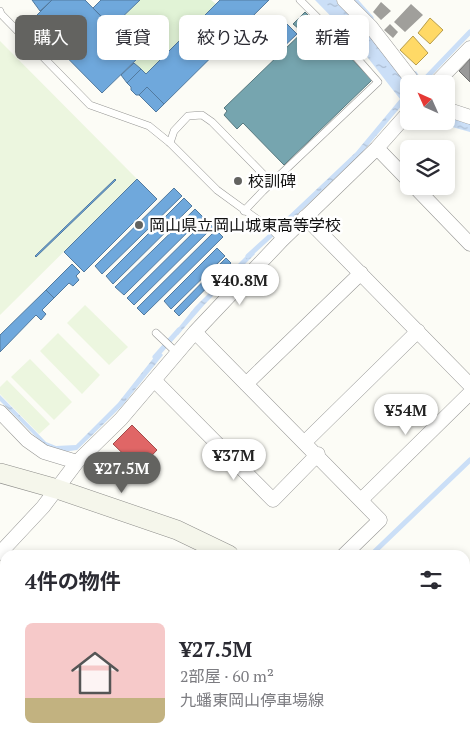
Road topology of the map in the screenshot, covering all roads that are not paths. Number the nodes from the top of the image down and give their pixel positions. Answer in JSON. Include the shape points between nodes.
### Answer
{"nodes":[{"id":1,"x":300,"y":0,"type":"edge"},
{"id":2,"x":344,"y":0,"type":"edge"},
{"id":3,"x":0,"y":11,"type":"edge"},
{"id":4,"x":470,"y":48,"type":"edge"},
{"id":5,"x":408,"y":75,"type":"edge"},
{"id":6,"x":444,"y":75,"type":"edge"},
{"id":7,"x":455,"y":112,"type":"edge"},
{"id":8,"x":470,"y":117,"type":"edge"},
{"id":9,"x":400,"y":122,"type":"edge"},
{"id":10,"x":170,"y":143,"type":"junction"},
{"id":11,"x":377,"y":148,"type":"junction"},
{"id":12,"x":400,"y":171,"type":"edge"},
{"id":13,"x":263,"y":191,"type":"junction"},
{"id":14,"x":423,"y":195,"type":"edge"},
{"id":15,"x":244,"y":210,"type":"junction"},
{"id":16,"x":306,"y":217,"type":"junction"},
{"id":17,"x":278,"y":235,"type":"junction"},
{"id":18,"x":470,"y":244,"type":"edge"},
{"id":19,"x":361,"y":273,"type":"junction"},
{"id":20,"x":196,"y":332,"type":"junction"},
{"id":21,"x":418,"y":332,"type":"junction"},
{"id":22,"x":156,"y":333,"type":"dead end"},
{"id":23,"x":174,"y":351,"type":"junction"},
{"id":24,"x":154,"y":380,"type":"junction"},
{"id":25,"x":246,"y":384,"type":"junction"},
{"id":26,"x":470,"y":385,"type":"edge"},
{"id":27,"x":470,"y":393,"type":"edge"},
{"id":28,"x":0,"y":412,"type":"edge"},
{"id":29,"x":305,"y":442,"type":"junction"},
{"id":30,"x":318,"y":454,"type":"junction"},
{"id":31,"x":77,"y":462,"type":"junction"},
{"id":32,"x":0,"y":473,"type":"edge"},
{"id":33,"x":57,"y":489,"type":"junction"},
{"id":34,"x":362,"y":500,"type":"junction"},
{"id":35,"x":3,"y":550,"type":"edge"},
{"id":36,"x":219,"y":550,"type":"edge"},
{"id":37,"x":349,"y":550,"type":"edge"}],
"edges":[{"from":1,"to":13,"type":"lane","via":[[378,82]]},
{"from":2,"to":5,"type":"street","via":[[371,27]]},
{"from":3,"to":10,"type":"lane","via":[[90,105],[149,126]]},
{"from":4,"to":6,"type":"street"},
{"from":7,"to":8,"type":"street"},
{"from":9,"to":11,"type":"street"},
{"from":10,"to":13,"type":"lane","via":[[174,131],[188,116],[202,115],[263,174]]},
{"from":10,"to":15,"type":"lane","via":[[217,190]]},
{"from":11,"to":12,"type":"street"},
{"from":11,"to":16,"type":"street"},
{"from":13,"to":15,"type":"lane"},
{"from":14,"to":18,"type":"street"},
{"from":15,"to":17,"type":"lane"},
{"from":16,"to":17,"type":"street"},
{"from":16,"to":19,"type":"street"},
{"from":17,"to":20,"type":"street"},
{"from":19,"to":21,"type":"street"},
{"from":19,"to":25,"type":"street"},
{"from":20,"to":23,"type":"street"},
{"from":20,"to":25,"type":"street"},
{"from":21,"to":26,"type":"street"},
{"from":21,"to":29,"type":"street"},
{"from":22,"to":23,"type":"lane"},
{"from":23,"to":24,"type":"street"},
{"from":24,"to":30,"type":"street","via":[[273,500]]},
{"from":24,"to":31,"type":"street","via":[[121,419]]},
{"from":25,"to":29,"type":"street"},
{"from":27,"to":34,"type":"street"},
{"from":28,"to":31,"type":"street","via":[[27,440],[44,452]]},
{"from":29,"to":30,"type":"street"},
{"from":30,"to":34,"type":"street"},
{"from":31,"to":33,"type":"street"},
{"from":32,"to":33,"type":"main road"},
{"from":33,"to":35,"type":"street"},
{"from":33,"to":36,"type":"main road","via":[[177,530]]},
{"from":34,"to":37,"type":"street","via":[[380,520]]}]}
